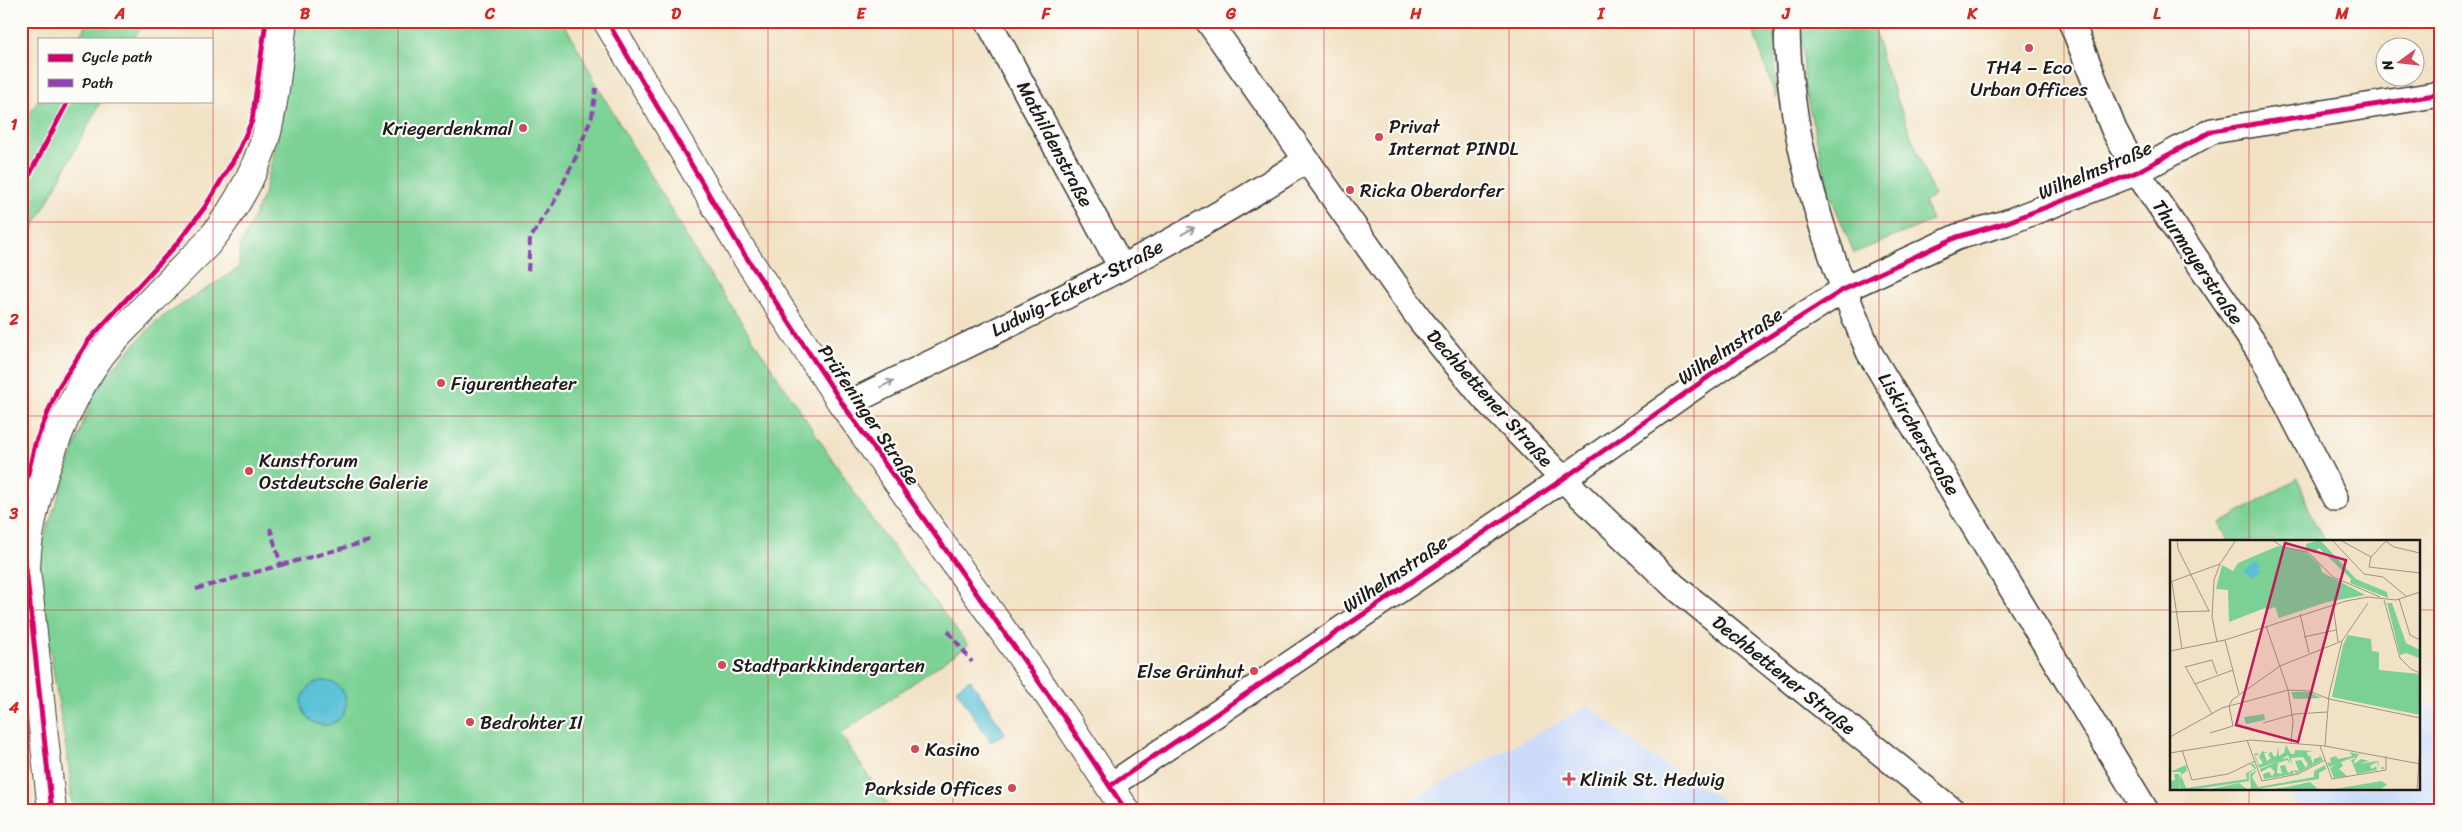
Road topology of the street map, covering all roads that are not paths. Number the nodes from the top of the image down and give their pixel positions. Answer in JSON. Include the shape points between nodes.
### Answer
{"nodes":[{"id":1,"x":283,"y":21,"type":"edge"},
{"id":2,"x":608,"y":21,"type":"edge"},
{"id":3,"x":988,"y":21,"type":"edge"},
{"id":4,"x":1208,"y":21,"type":"edge"},
{"id":5,"x":1787,"y":21,"type":"edge"},
{"id":6,"x":2071,"y":21,"type":"edge"},
{"id":7,"x":2441,"y":94,"type":"edge"},
{"id":8,"x":1306,"y":160,"type":"junction"},
{"id":9,"x":2137,"y":172,"type":"junction"},
{"id":10,"x":1121,"y":267,"type":"junction"},
{"id":11,"x":1843,"y":290,"type":"junction"},
{"id":12,"x":844,"y":406,"type":"junction"},
{"id":13,"x":1563,"y":479,"type":"junction"},
{"id":14,"x":2335,"y":498,"type":"dead end"},
{"id":15,"x":24,"y":569,"type":"edge"},
{"id":16,"x":1110,"y":786,"type":"junction"},
{"id":17,"x":52,"y":811,"type":"edge"},
{"id":18,"x":1126,"y":811,"type":"edge"},
{"id":19,"x":1953,"y":811,"type":"edge"},
{"id":20,"x":2146,"y":811,"type":"edge"}],
"edges":[{"from":1,"to":15,"type":"street","via":[[271,115],[244,189],[224,224],[104,352],[78,392],[40,490]]},
{"from":2,"to":12,"type":"street","name":"Prüfeninger Straße","via":[[741,249]]},
{"from":3,"to":10,"type":"street","name":"Mathildenstraße"},
{"from":4,"to":8,"type":"street","name":"Dechbettener Straße"},
{"from":5,"to":11,"type":"street","name":"Liskircherstraße","via":[[1792,93],[1812,198]]},
{"from":6,"to":9,"type":"street","name":"Thurmayerstraße","via":[[2092,80]]},
{"from":7,"to":9,"type":"street","name":"Wilhelmstraße","via":[[2212,131]]},
{"from":10,"to":8,"type":"street","name":"Ludwig-Eckert-Straße","one_way":true,"via":[[1253,195]]},
{"from":8,"to":13,"type":"street","name":"Dechbettener Straße","via":[[1421,321],[1485,398]]},
{"from":9,"to":11,"type":"street","name":"Wilhelmstraße","via":[[2005,223],[1957,237]]},
{"from":9,"to":14,"type":"street","name":"Thurmayerstraße","via":[[2263,358]]},
{"from":12,"to":10,"type":"street","name":"Ludwig-Eckert-Straße","one_way":true},
{"from":11,"to":13,"type":"street","name":"Wilhelmstraße","via":[[1734,359]]},
{"from":11,"to":20,"type":"street","name":"Liskircherstraße","via":[[1869,352]]},
{"from":12,"to":16,"type":"street","name":"Prüfeninger Straße"},
{"from":13,"to":16,"type":"street","name":"Wilhelmstraße"},
{"from":13,"to":19,"type":"street","name":"Dechbettener Straße","via":[[1674,586]]},
{"from":15,"to":17,"type":"street"},
{"from":16,"to":18,"type":"street","name":"Prüfeninger Straße"}]}
